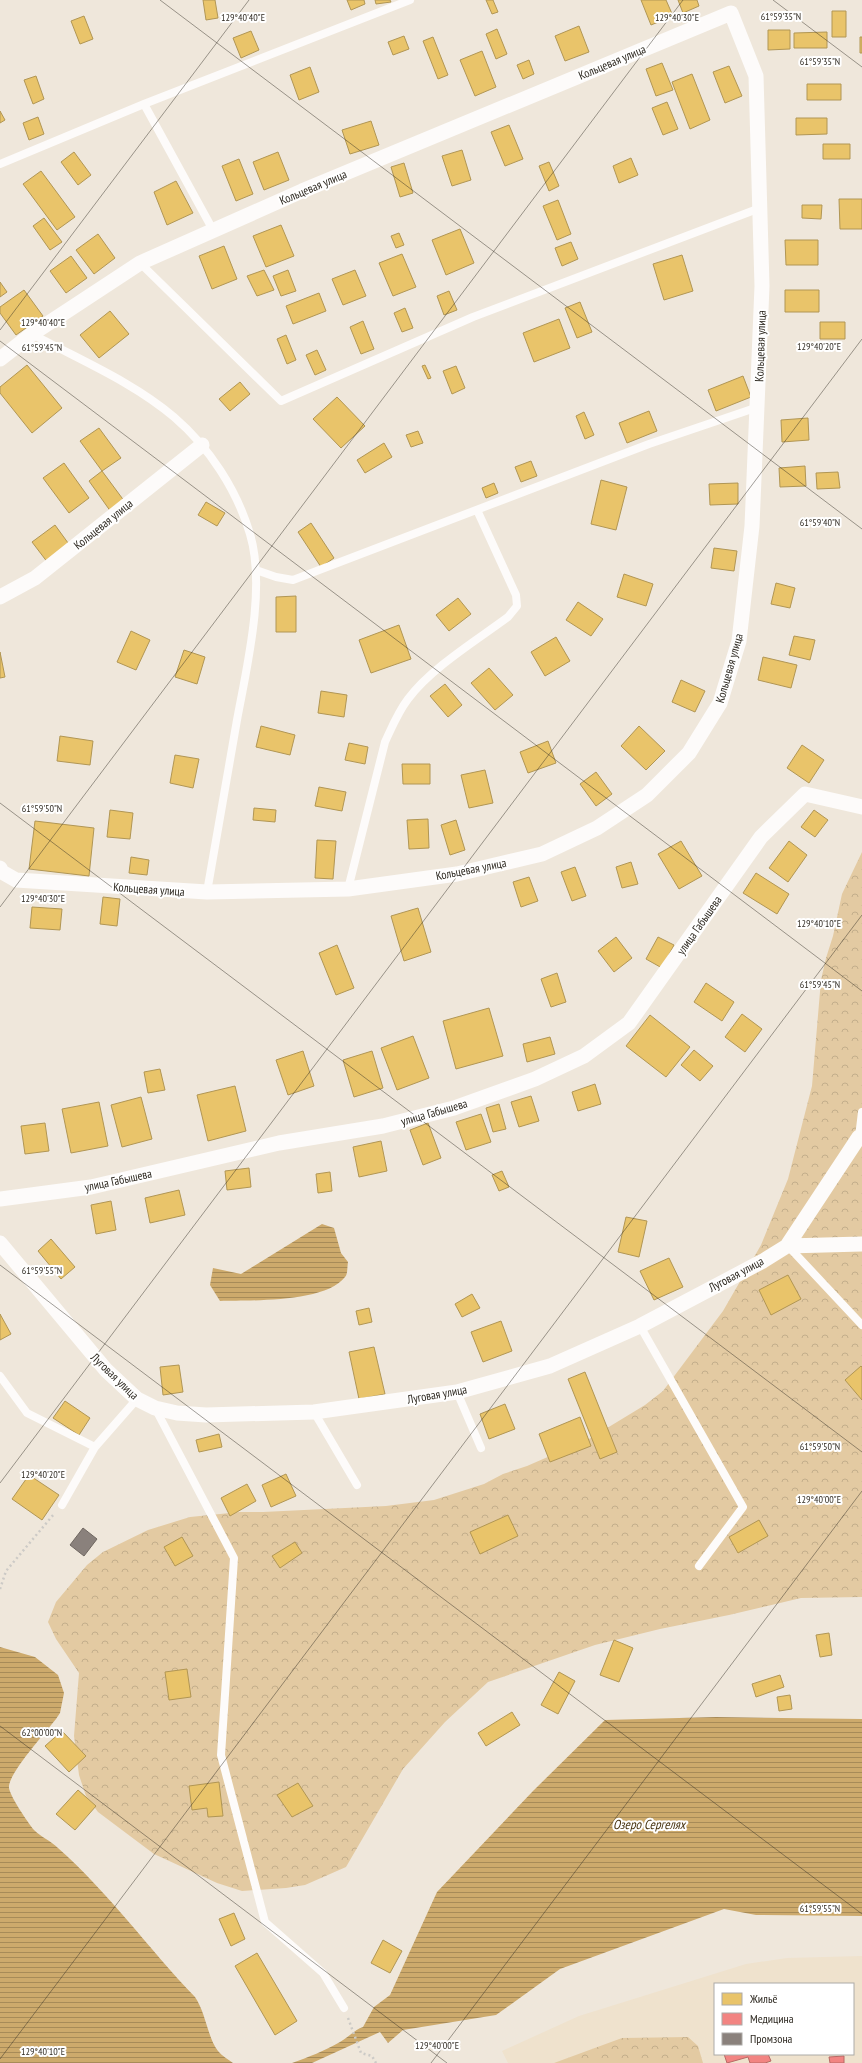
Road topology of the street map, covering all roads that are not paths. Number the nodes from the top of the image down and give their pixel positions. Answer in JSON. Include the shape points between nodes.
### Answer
{"nodes":[{"id":1,"x":410,"y":0,"type":"edge"},
{"id":2,"x":144,"y":104,"type":"junction"},
{"id":3,"x":0,"y":164,"type":"edge"},
{"id":4,"x":760,"y":208,"type":"junction"},
{"id":5,"x":213,"y":230,"type":"junction"},
{"id":6,"x":140,"y":263,"type":"junction"},
{"id":7,"x":32,"y":334,"type":"junction"},
{"id":8,"x":0,"y":359,"type":"edge"},
{"id":9,"x":758,"y":407,"type":"junction"},
{"id":10,"x":202,"y":445,"type":"junction"},
{"id":11,"x":477,"y":510,"type":"junction"},
{"id":12,"x":256,"y":570,"type":"junction"},
{"id":13,"x":0,"y":596,"type":"edge"},
{"id":14,"x":862,"y":807,"type":"edge"},
{"id":15,"x":0,"y":868,"type":"edge"},
{"id":16,"x":348,"y":888,"type":"junction"},
{"id":17,"x":207,"y":892,"type":"junction"},
{"id":18,"x":862,"y":1112,"type":"edge"},
{"id":19,"x":859,"y":1137,"type":"joint"},
{"id":20,"x":0,"y":1199,"type":"edge"},
{"id":21,"x":0,"y":1243,"type":"edge"},
{"id":22,"x":862,"y":1244,"type":"edge"},
{"id":23,"x":787,"y":1246,"type":"junction"},
{"id":24,"x":862,"y":1325,"type":"edge"},
{"id":25,"x":640,"y":1326,"type":"junction"},
{"id":26,"x":0,"y":1376,"type":"edge"},
{"id":27,"x":457,"y":1392,"type":"junction"},
{"id":28,"x":137,"y":1398,"type":"junction"},
{"id":29,"x":155,"y":1408,"type":"junction"},
{"id":30,"x":314,"y":1412,"type":"junction"},
{"id":31,"x":95,"y":1447,"type":"junction"},
{"id":32,"x":481,"y":1448,"type":"dead end"},
{"id":33,"x":357,"y":1485,"type":"dead end"},
{"id":34,"x":62,"y":1505,"type":"road end"},
{"id":35,"x":698,"y":1566,"type":"dead end"},
{"id":36,"x":344,"y":2008,"type":"road end"}],
"edges":[{"from":1,"to":2,"type":"lane"},
{"from":2,"to":3,"type":"lane"},
{"from":2,"to":5,"type":"lane"},
{"from":4,"to":5,"type":"street","name":"Кольцевая улица","via":[[756,76],[731,12]]},
{"from":4,"to":6,"type":"lane","via":[[473,317],[281,401]]},
{"from":4,"to":9,"type":"street","name":"Кольцевая улица","via":[[762,286]]},
{"from":5,"to":6,"type":"street","name":"Кольцевая улица"},
{"from":6,"to":7,"type":"street","name":"Кольцевая улица"},
{"from":7,"to":8,"type":"street","name":"Кольцевая улица"},
{"from":7,"to":10,"type":"lane","via":[[145,394],[175,418]]},
{"from":9,"to":11,"type":"lane","via":[[649,444]]},
{"from":9,"to":16,"type":"street","name":"Кольцевая улица","via":[[752,526],[739,641],[720,704],[689,753],[647,795],[597,828],[542,854],[456,874]]},
{"from":10,"to":12,"type":"lane","via":[[224,476],[242,513],[250,535]]},
{"from":10,"to":13,"type":"street","name":"Кольцевая улица","via":[[35,578]]},
{"from":11,"to":12,"type":"lane","via":[[293,580]]},
{"from":11,"to":16,"type":"lane","via":[[516,595],[517,606],[508,617],[430,676],[409,698],[395,720],[385,742]]},
{"from":12,"to":17,"type":"lane","via":[[253,630]]},
{"from":14,"to":20,"type":"street","name":"улица Габышева","via":[[805,794],[761,837],[630,1023],[577,1060],[535,1079],[454,1108],[383,1126],[279,1143],[91,1187]]},
{"from":15,"to":17,"type":"street","name":"Кольцевая улица","via":[[16,880]]},
{"from":16,"to":17,"type":"street","name":"Кольцевая улица"},
{"from":18,"to":19,"type":"lane"},
{"from":19,"to":23,"type":"street","name":"Луговая улица"},
{"from":21,"to":28,"type":"street","name":"Луговая улица","via":[[106,1370]]},
{"from":22,"to":23,"type":"street"},
{"from":23,"to":24,"type":"lane"},
{"from":23,"to":25,"type":"street","name":"Луговая улица"},
{"from":25,"to":27,"type":"street","name":"Луговая улица","via":[[550,1366]]},
{"from":25,"to":35,"type":"lane","via":[[743,1507]]},
{"from":26,"to":31,"type":"lane","via":[[27,1413]]},
{"from":27,"to":30,"type":"street","name":"Луговая улица"},
{"from":27,"to":32,"type":"lane"},
{"from":28,"to":29,"type":"street","name":"Луговая улица"},
{"from":28,"to":31,"type":"lane"},
{"from":29,"to":30,"type":"street","name":"Луговая улица","via":[[206,1415]]},
{"from":29,"to":36,"type":"lane","via":[[234,1558],[221,1755],[264,1922],[324,1973]]},
{"from":30,"to":33,"type":"lane"},
{"from":31,"to":34,"type":"lane"}]}
